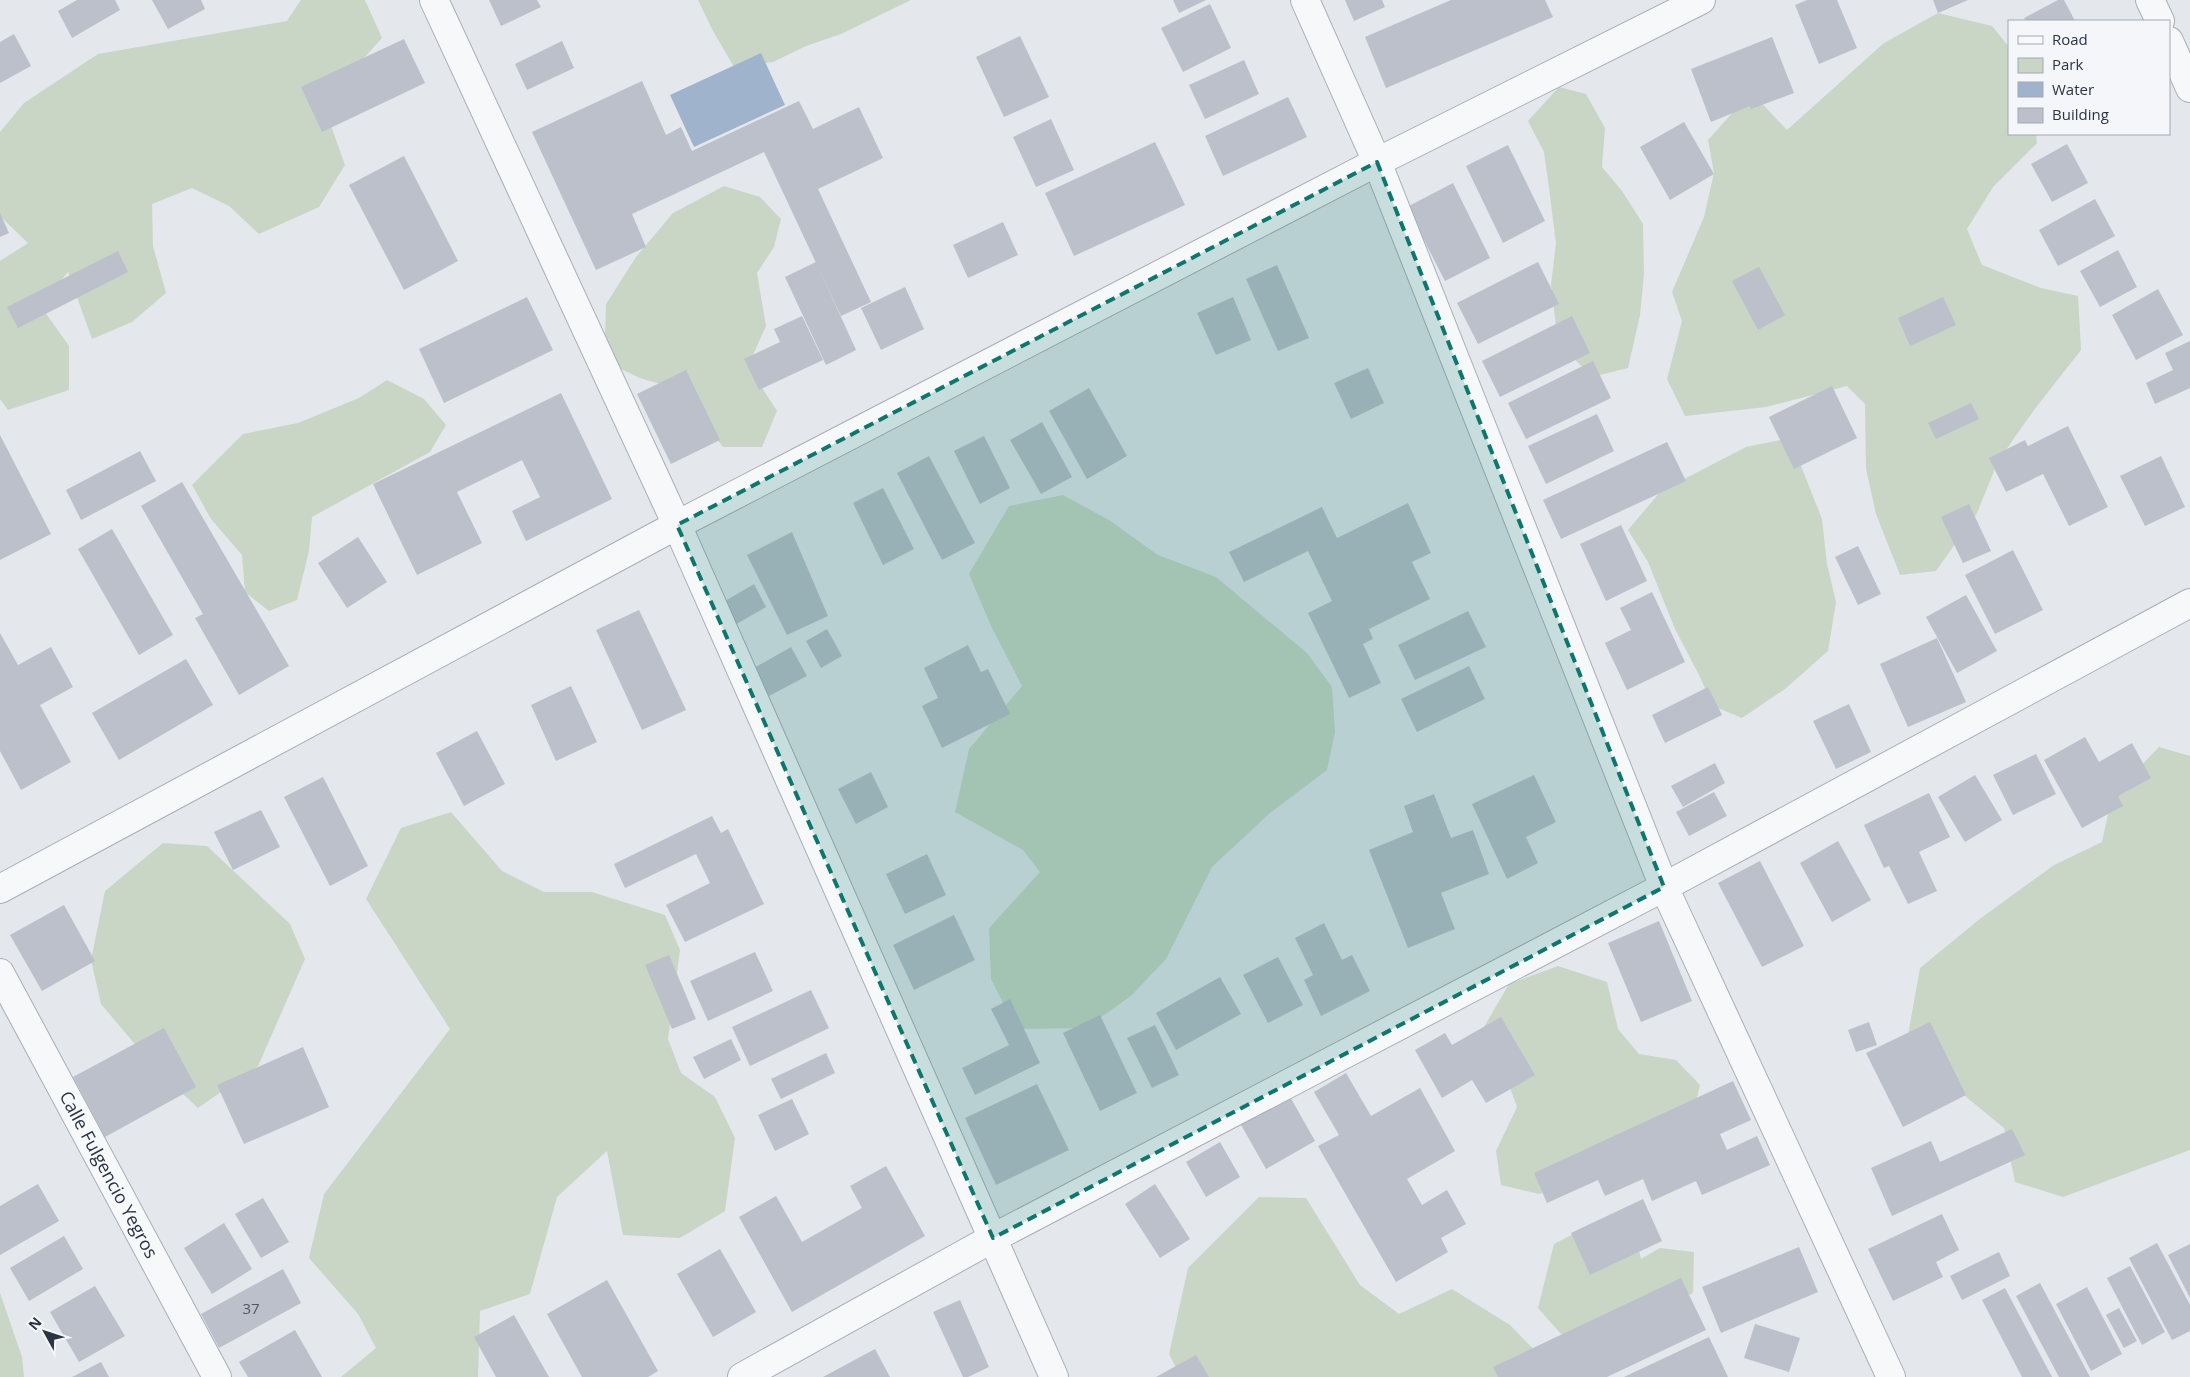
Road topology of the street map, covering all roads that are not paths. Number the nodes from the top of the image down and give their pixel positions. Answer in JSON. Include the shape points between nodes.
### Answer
{"nodes":[{"id":1,"x":434,"y":0,"type":"edge"},
{"id":2,"x":1305,"y":0,"type":"edge"},
{"id":3,"x":1701,"y":0,"type":"edge"},
{"id":4,"x":2150,"y":0,"type":"edge"},
{"id":5,"x":2160,"y":20,"type":"edge"},
{"id":6,"x":2170,"y":43,"type":"edge"},
{"id":7,"x":2190,"y":88,"type":"edge"},
{"id":8,"x":1377,"y":162,"type":"junction"},
{"id":9,"x":677,"y":525,"type":"junction"},
{"id":10,"x":2190,"y":602,"type":"edge"},
{"id":11,"x":1664,"y":887,"type":"junction"},
{"id":12,"x":0,"y":889,"type":"edge"},
{"id":13,"x":0,"y":972,"type":"edge"},
{"id":14,"x":993,"y":1238,"type":"junction"},
{"id":15,"x":217,"y":1377,"type":"edge"},
{"id":16,"x":742,"y":1377,"type":"edge"},
{"id":17,"x":1054,"y":1377,"type":"edge"},
{"id":18,"x":1891,"y":1377,"type":"edge"}],
"edges":[{"from":1,"to":9,"type":"street"},
{"from":2,"to":8,"type":"street"},
{"from":3,"to":8,"type":"street"},
{"from":4,"to":5,"type":"street"},
{"from":6,"to":7,"type":"street"},
{"from":8,"to":9,"type":"street"},
{"from":8,"to":11,"type":"street"},
{"from":9,"to":12,"type":"street"},
{"from":9,"to":14,"type":"street"},
{"from":10,"to":11,"type":"street"},
{"from":11,"to":14,"type":"street"},
{"from":11,"to":18,"type":"street"},
{"from":13,"to":15,"type":"street","name":"Calle Fulgencio Yegros"},
{"from":14,"to":16,"type":"street"},
{"from":14,"to":17,"type":"street"}]}
